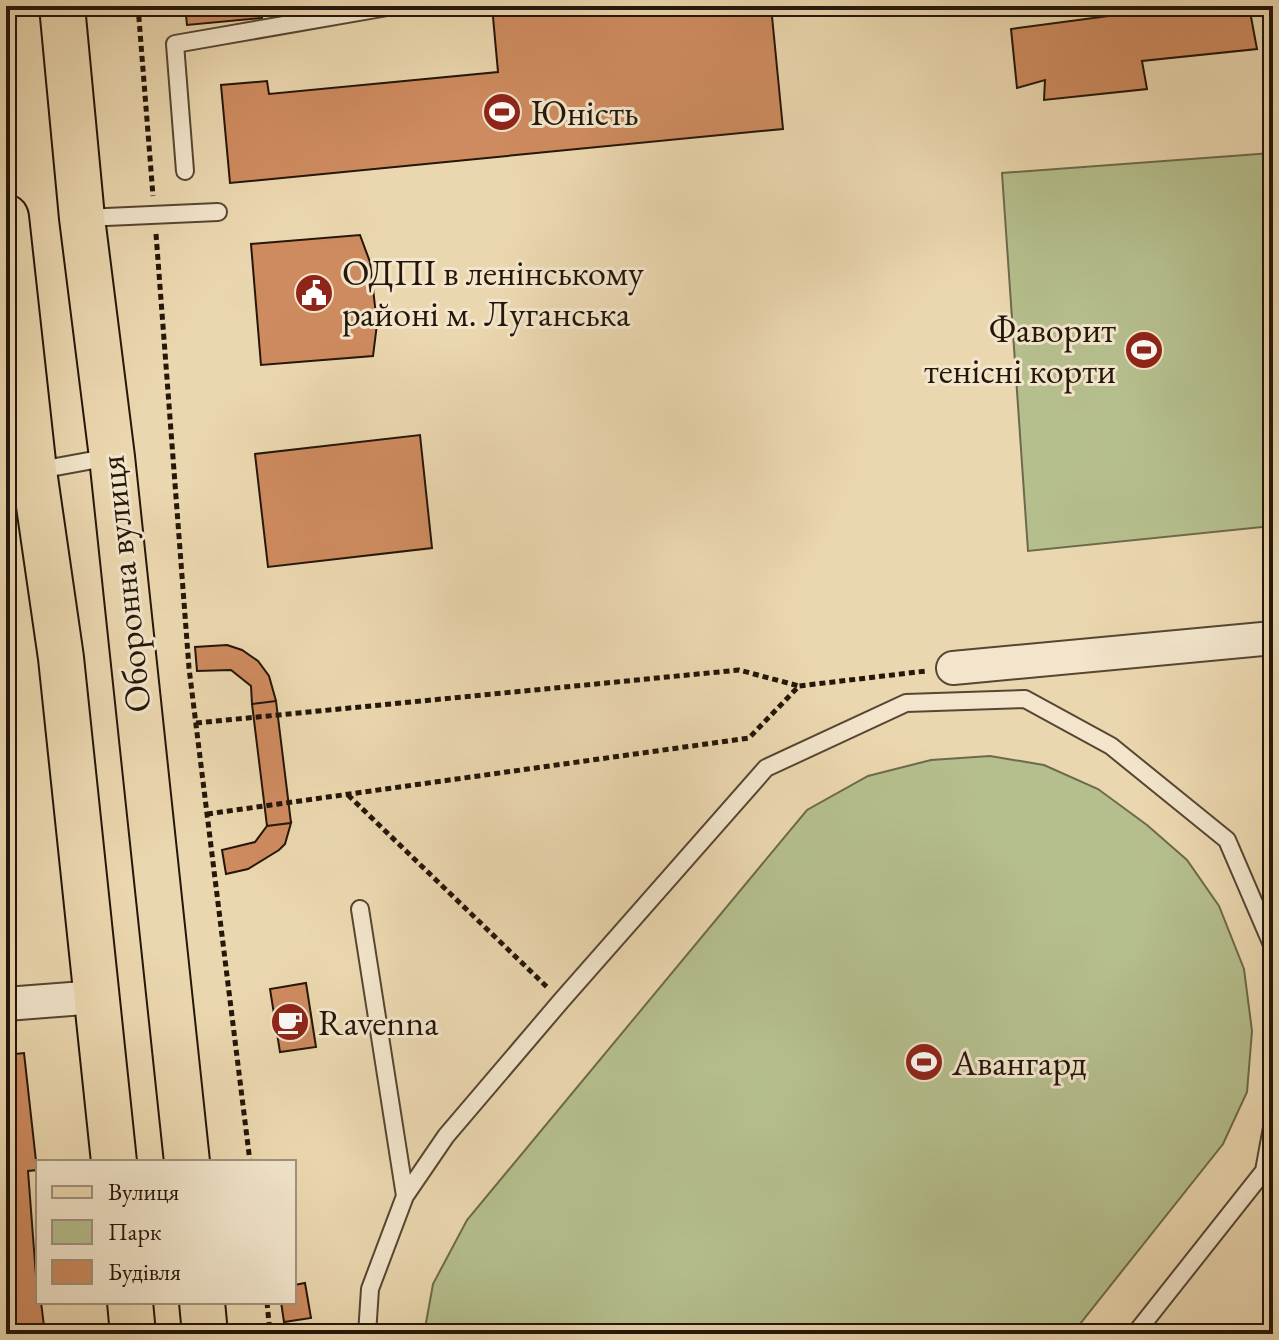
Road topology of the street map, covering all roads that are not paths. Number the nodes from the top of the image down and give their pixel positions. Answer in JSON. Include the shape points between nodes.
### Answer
{"nodes":[{"id":1,"x":62,"y":6,"type":"edge"},
{"id":2,"x":393,"y":6,"type":"edge"},
{"id":3,"x":308,"y":14,"type":"edge"},
{"id":4,"x":185,"y":171,"type":"dead end"},
{"id":5,"x":218,"y":212,"type":"dead end"},
{"id":6,"x":6,"y":217,"type":"edge"},
{"id":7,"x":82,"y":218,"type":"junction"},
{"id":8,"x":112,"y":457,"type":"junction"},
{"id":9,"x":20,"y":476,"type":"edge"},
{"id":10,"x":1273,"y":638,"type":"edge"},
{"id":11,"x":953,"y":668,"type":"road end"},
{"id":12,"x":360,"y":909,"type":"dead end"},
{"id":13,"x":1273,"y":947,"type":"edge"},
{"id":14,"x":97,"y":997,"type":"junction"},
{"id":15,"x":6,"y":1004,"type":"edge"},
{"id":16,"x":1273,"y":1122,"type":"edge"},
{"id":17,"x":114,"y":1160,"type":"edge"},
{"id":18,"x":187,"y":1160,"type":"edge"},
{"id":19,"x":405,"y":1196,"type":"junction"},
{"id":20,"x":130,"y":1304,"type":"edge"},
{"id":21,"x":202,"y":1304,"type":"edge"},
{"id":22,"x":133,"y":1334,"type":"edge"},
{"id":23,"x":205,"y":1334,"type":"edge"},
{"id":24,"x":367,"y":1334,"type":"edge"},
{"id":25,"x":1135,"y":1334,"type":"edge"}],
"edges":[{"from":1,"to":7,"type":"main road","name":"Оборонна вулиця"},
{"from":2,"to":3,"type":"lane"},
{"from":3,"to":4,"type":"lane","via":[[175,44]]},
{"from":5,"to":7,"type":"lane"},
{"from":6,"to":9,"type":"main road","name":"Оборонна вулиця"},
{"from":7,"to":8,"type":"main road","name":"Оборонна вулиця"},
{"from":8,"to":9,"type":"lane"},
{"from":8,"to":18,"type":"main road","name":"Оборонна вулиця"},
{"from":9,"to":14,"type":"main road","name":"Оборонна вулиця","via":[[61,658]]},
{"from":10,"to":11,"type":"street"},
{"from":12,"to":19,"type":"lane"},
{"from":13,"to":19,"type":"lane","via":[[1227,840],[1111,746],[1025,699],[906,703],[766,768],[446,1136]]},
{"from":14,"to":15,"type":"street"},
{"from":14,"to":17,"type":"main road","name":"Оборонна вулиця"},
{"from":16,"to":25,"type":"lane","via":[[1264,1171]]},
{"from":19,"to":24,"type":"lane","via":[[370,1289]]},
{"from":20,"to":22,"type":"main road"},
{"from":21,"to":23,"type":"main road"}]}
